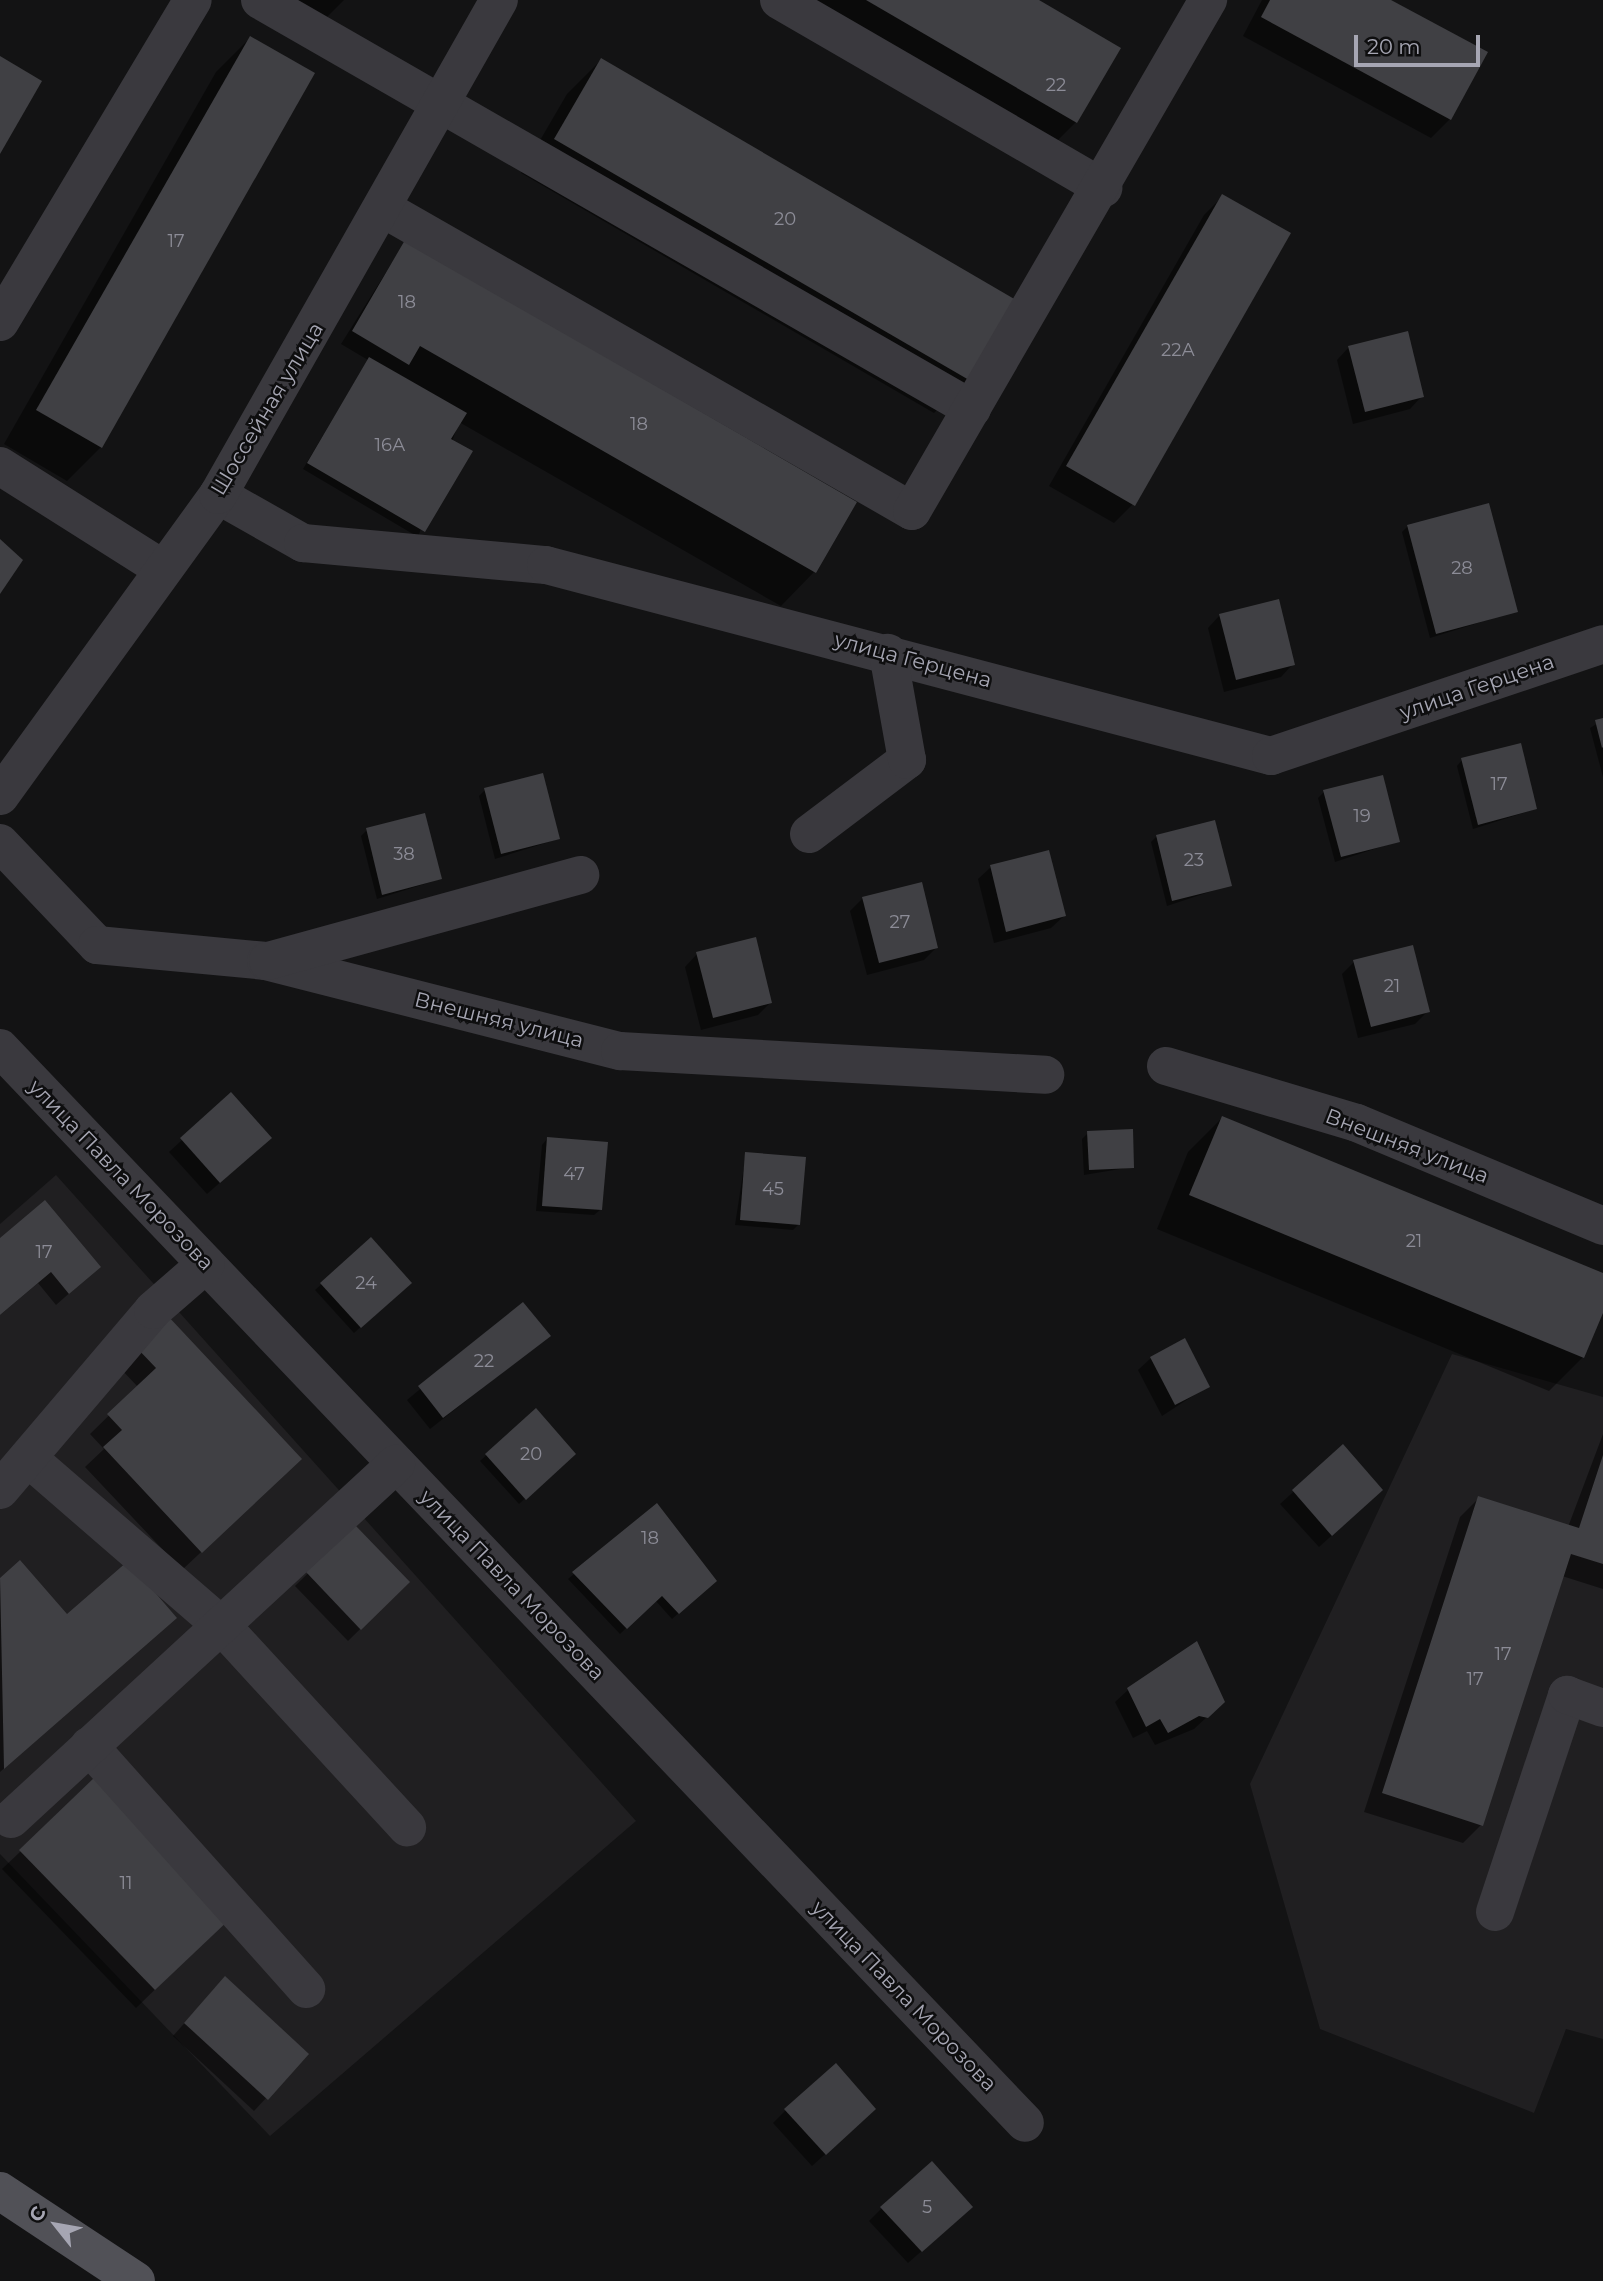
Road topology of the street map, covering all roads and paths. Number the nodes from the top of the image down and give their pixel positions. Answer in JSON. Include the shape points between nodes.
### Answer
{"nodes":[{"id":1,"x":193,"y":0,"type":"edge"},
{"id":2,"x":260,"y":0,"type":"edge"},
{"id":3,"x":499,"y":0,"type":"edge"},
{"id":4,"x":779,"y":0,"type":"edge"},
{"id":5,"x":1208,"y":0,"type":"edge"},
{"id":6,"x":443,"y":107,"type":"junction"},
{"id":7,"x":1103,"y":188,"type":"junction"},
{"id":8,"x":384,"y":209,"type":"junction"},
{"id":9,"x":0,"y":322,"type":"edge"},
{"id":10,"x":972,"y":409,"type":"junction"},
{"id":11,"x":0,"y":466,"type":"edge"},
{"id":12,"x":218,"y":495,"type":"junction"},
{"id":13,"x":163,"y":569,"type":"junction"},
{"id":14,"x":1603,"y":644,"type":"edge"},
{"id":15,"x":888,"y":653,"type":"junction"},
{"id":16,"x":0,"y":796,"type":"edge"},
{"id":17,"x":808,"y":834,"type":"dead end"},
{"id":18,"x":0,"y":843,"type":"edge"},
{"id":19,"x":580,"y":875,"type":"dead end"},
{"id":20,"x":266,"y":961,"type":"junction"},
{"id":21,"x":0,"y":1048,"type":"edge"},
{"id":22,"x":1166,"y":1066,"type":"dead end"},
{"id":23,"x":1045,"y":1075,"type":"dead end"},
{"id":24,"x":1603,"y":1226,"type":"edge"},
{"id":25,"x":206,"y":1264,"type":"junction"},
{"id":26,"x":28,"y":1458,"type":"junction"},
{"id":27,"x":396,"y":1464,"type":"junction"},
{"id":28,"x":0,"y":1490,"type":"edge"},
{"id":29,"x":221,"y":1625,"type":"junction"},
{"id":30,"x":1603,"y":1708,"type":"edge"},
{"id":31,"x":89,"y":1746,"type":"junction"},
{"id":32,"x":11,"y":1819,"type":"dead end"},
{"id":33,"x":407,"y":1827,"type":"dead end"},
{"id":34,"x":1495,"y":1912,"type":"dead end"},
{"id":35,"x":306,"y":1989,"type":"dead end"},
{"id":36,"x":1025,"y":2123,"type":"dead end"},
{"id":37,"x":0,"y":2191,"type":"edge"},
{"id":38,"x":136,"y":2281,"type":"edge"}],
"edges":[{"from":1,"to":9,"type":"street"},
{"from":2,"to":6,"type":"street"},
{"from":3,"to":6,"type":"street","name":"Шоссейная улица"},
{"from":4,"to":7,"type":"street"},
{"from":5,"to":7,"type":"street"},
{"from":6,"to":8,"type":"street","name":"Шоссейная улица"},
{"from":6,"to":10,"type":"street"},
{"from":7,"to":10,"type":"street"},
{"from":8,"to":10,"type":"street","via":[[912,511]]},
{"from":8,"to":12,"type":"street","name":"Шоссейная улица"},
{"from":11,"to":13,"type":"street"},
{"from":12,"to":13,"type":"street","name":"Шоссейная улица"},
{"from":12,"to":15,"type":"street","name":"улица Герцена","via":[[303,543],[546,565]]},
{"from":13,"to":16,"type":"street","name":"Шоссейная улица"},
{"from":14,"to":15,"type":"street","name":"улица Герцена","via":[[1271,756]]},
{"from":15,"to":17,"type":"street","via":[[907,760]]},
{"from":18,"to":20,"type":"street","name":"Внешняя улица","via":[[97,944]]},
{"from":19,"to":20,"type":"street"},
{"from":20,"to":23,"type":"street","name":"Внешняя улица","via":[[620,1051]]},
{"from":21,"to":25,"type":"street","name":"улица Павла Морозова"},
{"from":22,"to":24,"type":"street","name":"Внешняя улица","via":[[1357,1122]]},
{"from":25,"to":26,"type":"street","via":[[153,1310]]},
{"from":25,"to":27,"type":"street","name":"улица Павла Морозова"},
{"from":26,"to":28,"type":"street"},
{"from":26,"to":29,"type":"street"},
{"from":27,"to":29,"type":"street"},
{"from":27,"to":36,"type":"street","name":"улица Павла Морозова"},
{"from":29,"to":31,"type":"street"},
{"from":29,"to":33,"type":"street"},
{"from":30,"to":34,"type":"street","via":[[1567,1695]]},
{"from":31,"to":32,"type":"street"},
{"from":31,"to":35,"type":"street"},
{"from":37,"to":38,"type":"main road"}]}
